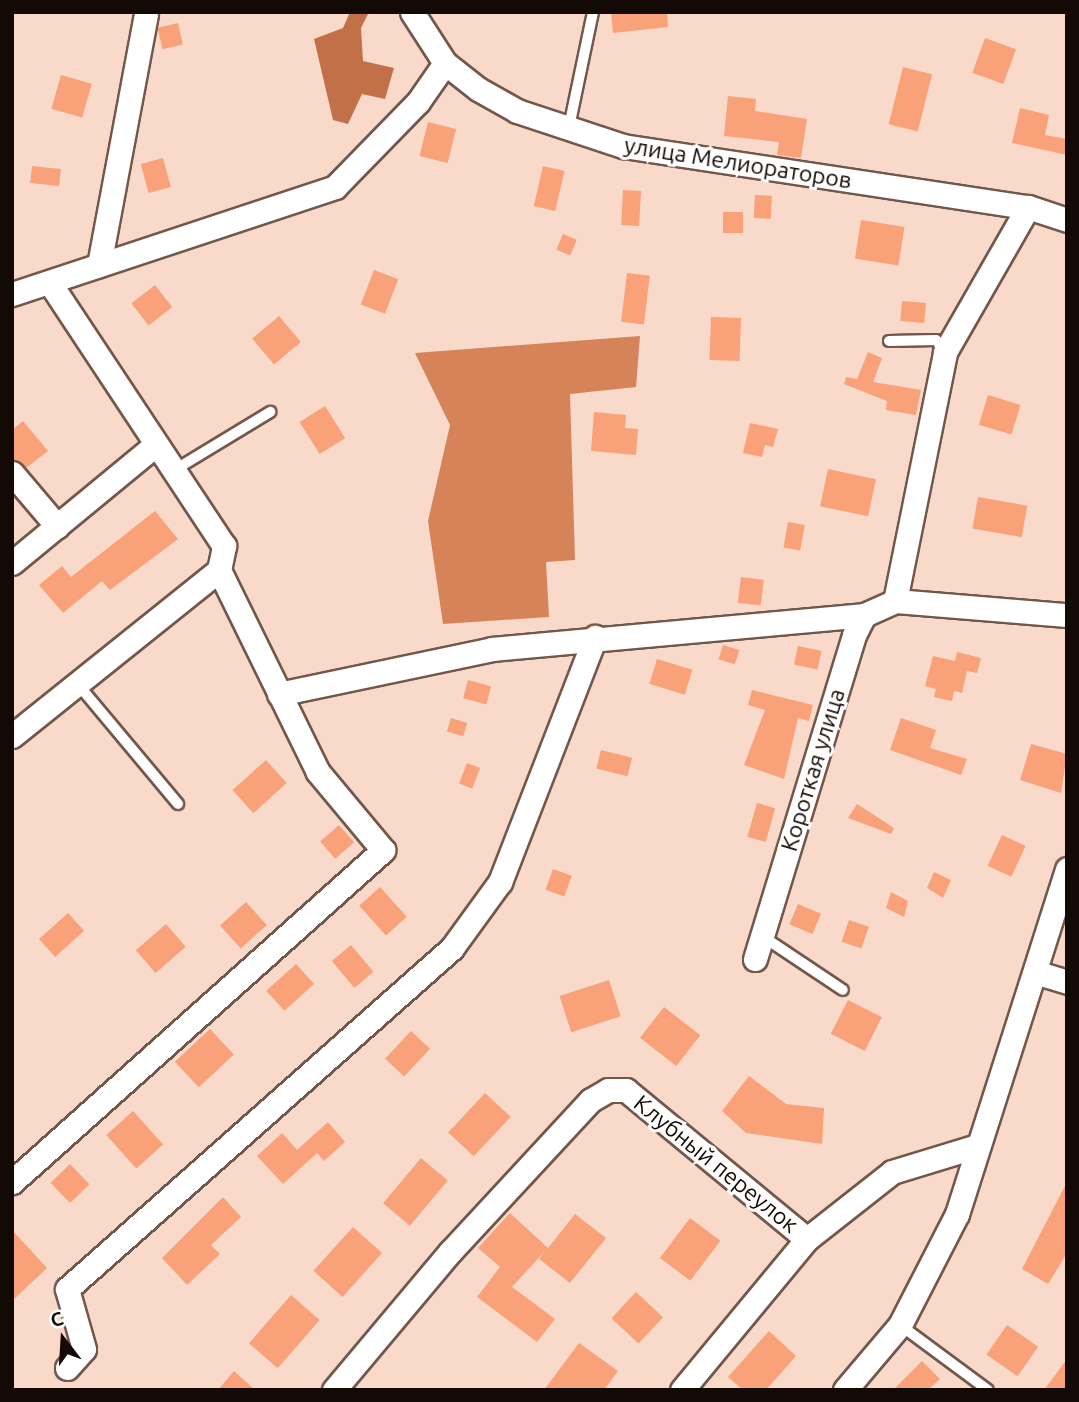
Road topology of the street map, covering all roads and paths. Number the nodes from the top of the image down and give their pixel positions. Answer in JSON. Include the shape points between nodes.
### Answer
{"nodes":[{"id":1,"x":412,"y":12,"type":"edge"},
{"id":2,"x":593,"y":12,"type":"edge"},
{"id":3,"x":146,"y":15,"type":"dead end"},
{"id":4,"x":445,"y":63,"type":"junction"},
{"id":5,"x":569,"y":127,"type":"junction"},
{"id":6,"x":1028,"y":207,"type":"junction"},
{"id":7,"x":1067,"y":219,"type":"edge"},
{"id":8,"x":99,"y":265,"type":"junction"},
{"id":9,"x":50,"y":283,"type":"junction"},
{"id":10,"x":12,"y":294,"type":"edge"},
{"id":11,"x":889,"y":341,"type":"dead end"},
{"id":12,"x":945,"y":352,"type":"junction"},
{"id":13,"x":271,"y":412,"type":"dead end"},
{"id":14,"x":155,"y":445,"type":"junction"},
{"id":15,"x":173,"y":471,"type":"junction"},
{"id":16,"x":12,"y":473,"type":"edge"},
{"id":17,"x":57,"y":526,"type":"junction"},
{"id":18,"x":12,"y":563,"type":"edge"},
{"id":19,"x":219,"y":570,"type":"junction"},
{"id":20,"x":895,"y":601,"type":"junction"},
{"id":21,"x":864,"y":615,"type":"junction"},
{"id":22,"x":1067,"y":615,"type":"edge"},
{"id":23,"x":595,"y":637,"type":"junction"},
{"id":24,"x":76,"y":682,"type":"junction"},
{"id":25,"x":279,"y":694,"type":"junction"},
{"id":26,"x":12,"y":736,"type":"edge"},
{"id":27,"x":178,"y":804,"type":"dead end"},
{"id":28,"x":1067,"y":869,"type":"edge"},
{"id":29,"x":762,"y":936,"type":"junction"},
{"id":30,"x":755,"y":959,"type":"dead end"},
{"id":31,"x":1035,"y":972,"type":"junction"},
{"id":32,"x":1067,"y":982,"type":"edge"},
{"id":33,"x":843,"y":990,"type":"dead end"},
{"id":34,"x":977,"y":1146,"type":"junction"},
{"id":35,"x":12,"y":1182,"type":"edge"},
{"id":36,"x":807,"y":1239,"type":"junction"},
{"id":37,"x":900,"y":1325,"type":"junction"},
{"id":38,"x":67,"y":1368,"type":"dead end"},
{"id":39,"x":334,"y":1390,"type":"edge"},
{"id":40,"x":682,"y":1390,"type":"edge"},
{"id":41,"x":845,"y":1390,"type":"edge"},
{"id":42,"x":988,"y":1390,"type":"edge"}],
"edges":[{"from":1,"to":4,"type":"street","name":"улица Мелиораторов"},
{"from":2,"to":5,"type":"lane"},
{"from":3,"to":8,"type":"street"},
{"from":4,"to":5,"type":"street","name":"улица Мелиораторов","via":[[517,111]]},
{"from":4,"to":8,"type":"street","via":[[418,102],[335,187]]},
{"from":5,"to":6,"type":"street","name":"улица Мелиораторов","via":[[668,157]]},
{"from":6,"to":7,"type":"street","name":"улица Мелиораторов"},
{"from":6,"to":12,"type":"street"},
{"from":8,"to":9,"type":"street"},
{"from":9,"to":10,"type":"street"},
{"from":9,"to":14,"type":"street"},
{"from":11,"to":12,"type":"lane","via":[[936,340]]},
{"from":12,"to":20,"type":"street"},
{"from":13,"to":15,"type":"lane"},
{"from":14,"to":15,"type":"street"},
{"from":14,"to":17,"type":"street"},
{"from":15,"to":19,"type":"street","via":[[224,545]]},
{"from":16,"to":17,"type":"street"},
{"from":17,"to":18,"type":"street"},
{"from":19,"to":24,"type":"street"},
{"from":19,"to":25,"type":"street"},
{"from":20,"to":21,"type":"street"},
{"from":20,"to":22,"type":"street"},
{"from":21,"to":23,"type":"street"},
{"from":21,"to":29,"type":"street","name":"Короткая улица"},
{"from":23,"to":25,"type":"street","via":[[492,649]]},
{"from":23,"to":38,"type":"street","via":[[500,882],[452,948],[67,1289],[84,1349]]},
{"from":24,"to":26,"type":"street"},
{"from":24,"to":27,"type":"lane"},
{"from":25,"to":35,"type":"street","via":[[318,772],[383,850]]},
{"from":28,"to":31,"type":"street"},
{"from":29,"to":30,"type":"street","name":"Короткая улица"},
{"from":29,"to":33,"type":"lane"},
{"from":31,"to":32,"type":"street"},
{"from":31,"to":34,"type":"street"},
{"from":34,"to":36,"type":"street","via":[[892,1172]]},
{"from":34,"to":37,"type":"street","via":[[957,1214]]},
{"from":36,"to":39,"type":"street","name":"Клубный переулок","via":[[626,1090],[591,1100]]},
{"from":36,"to":40,"type":"street"},
{"from":37,"to":41,"type":"street"},
{"from":37,"to":42,"type":"lane"}]}
